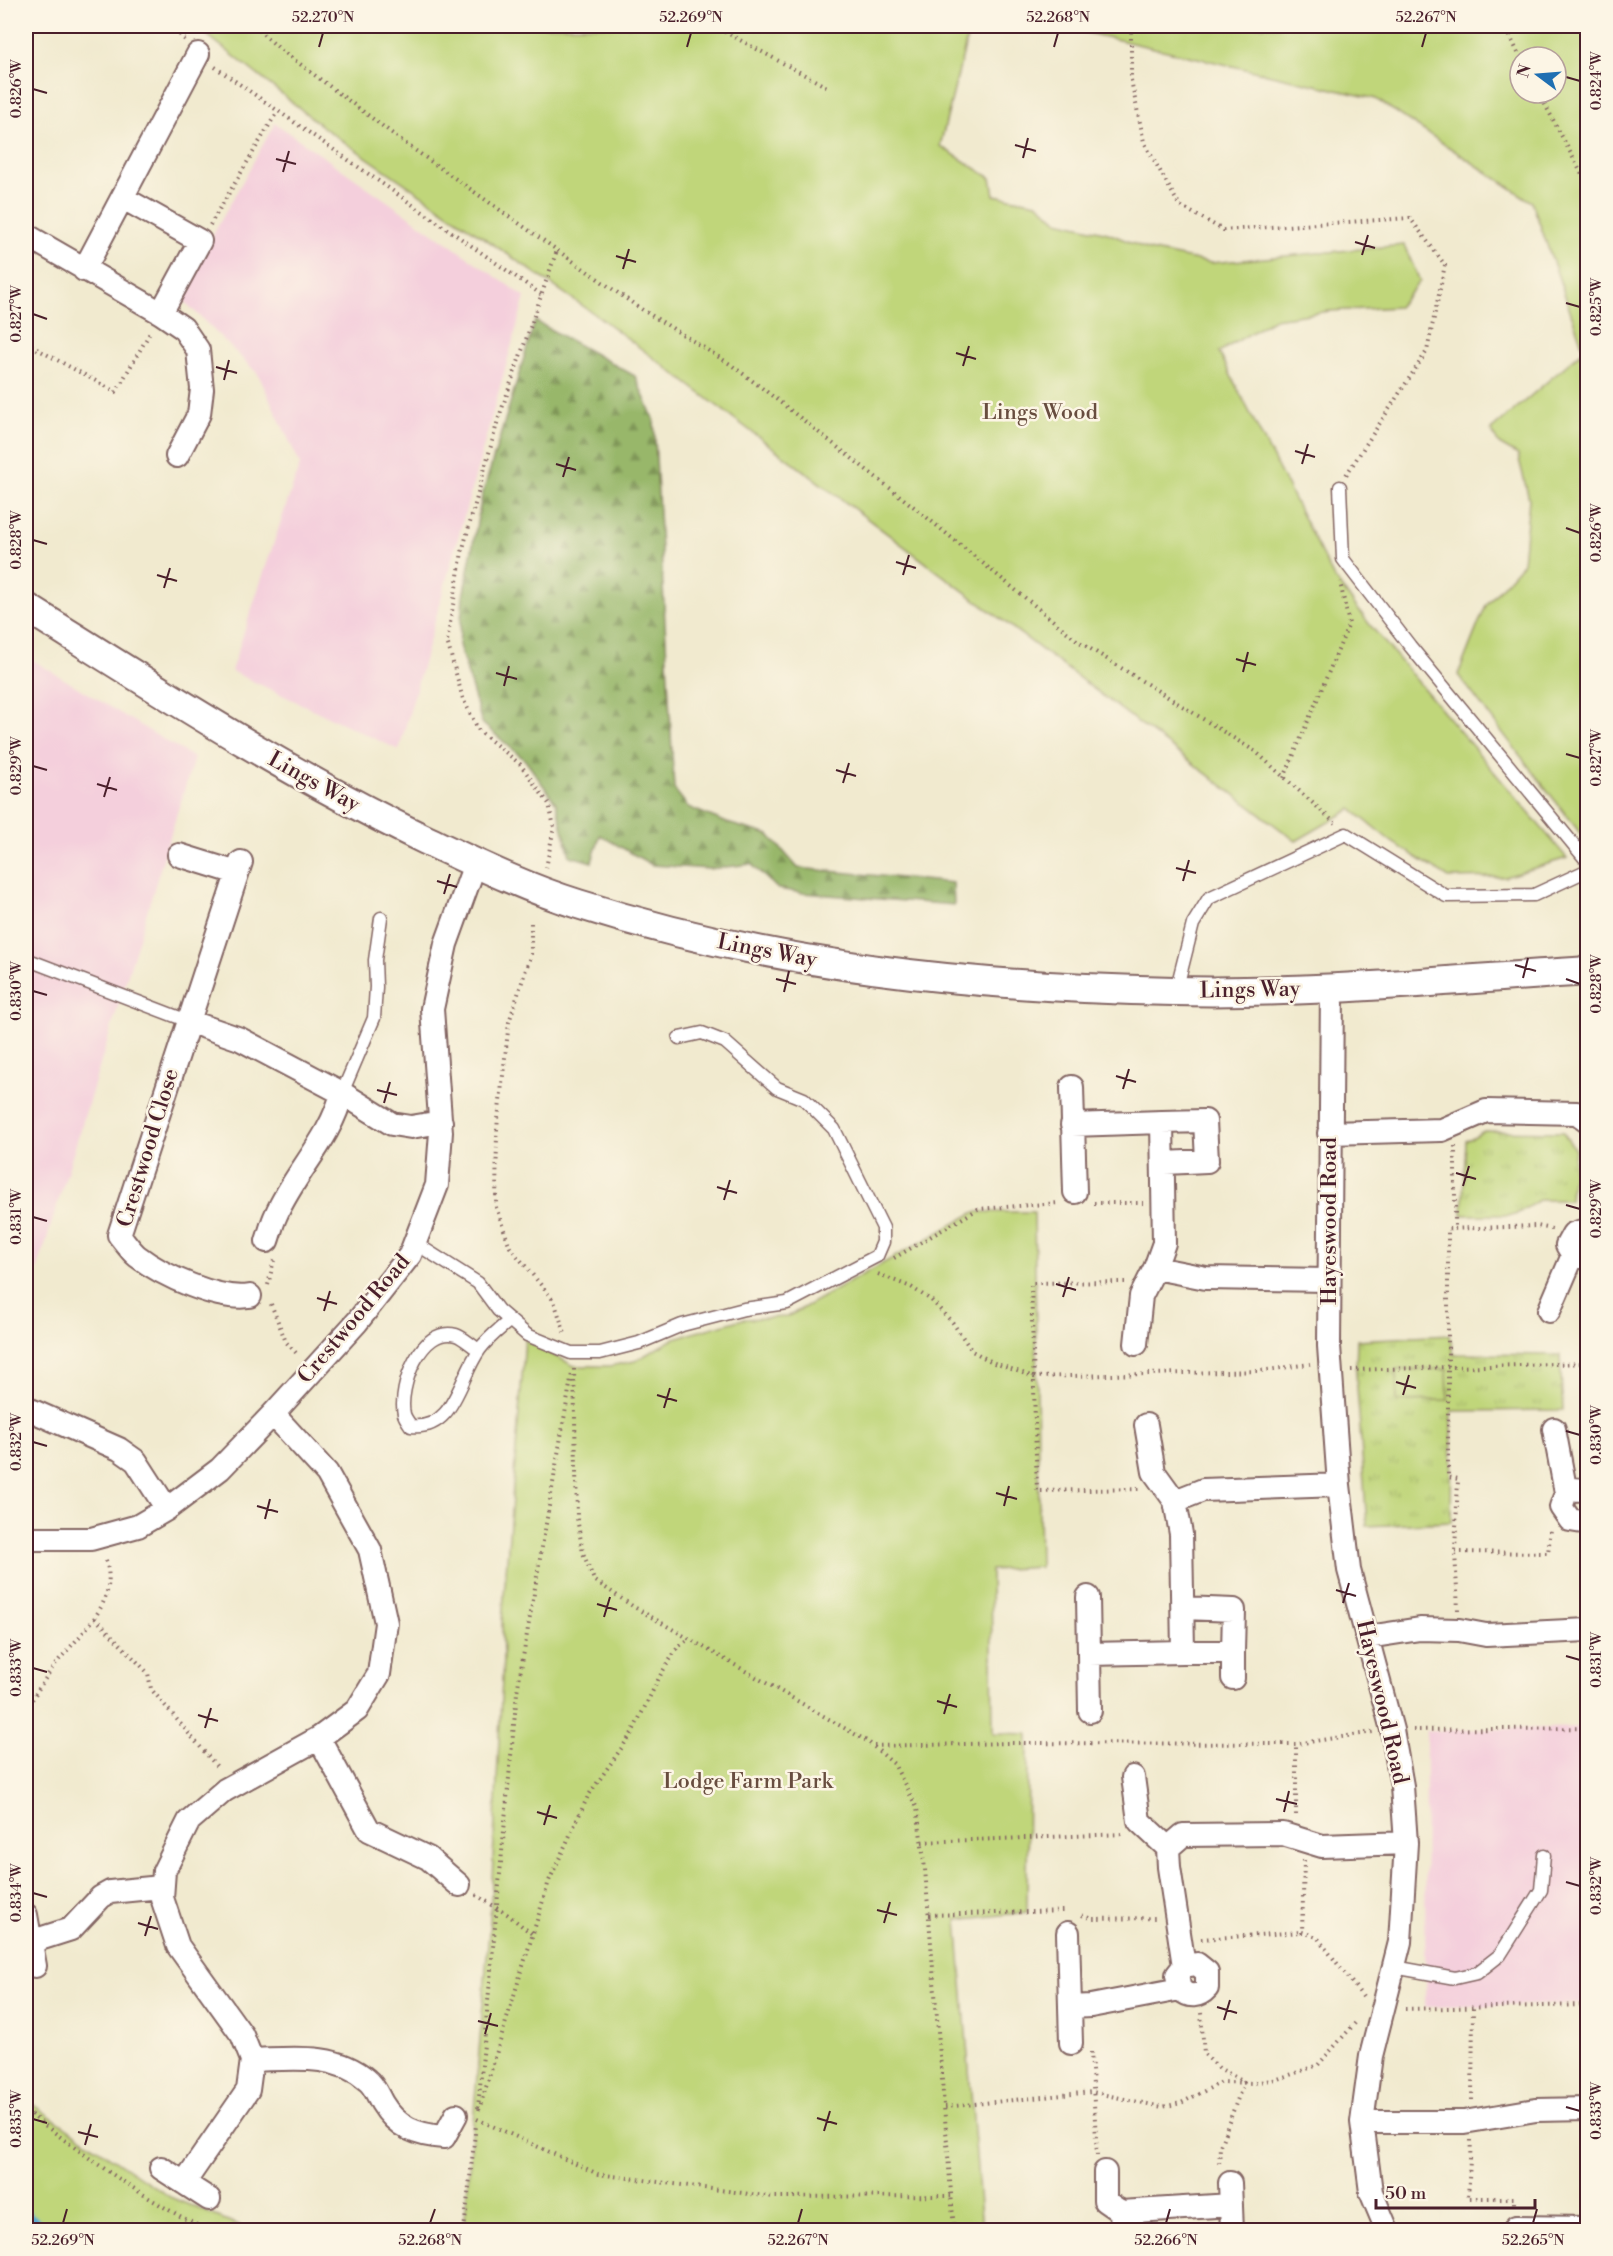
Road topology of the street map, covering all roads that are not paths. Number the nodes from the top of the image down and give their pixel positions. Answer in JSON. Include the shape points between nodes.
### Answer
{"nodes":[{"id":1,"x":198,"y":54,"type":"road end"},
{"id":2,"x":123,"y":198,"type":"junction"},
{"id":3,"x":26,"y":236,"type":"edge"},
{"id":4,"x":84,"y":270,"type":"junction"},
{"id":5,"x":161,"y":313,"type":"junction"},
{"id":6,"x":177,"y":456,"type":"dead end"},
{"id":7,"x":1340,"y":487,"type":"road end"},
{"id":8,"x":26,"y":607,"type":"edge"},
{"id":9,"x":179,"y":855,"type":"dead end"},
{"id":10,"x":1587,"y":862,"type":"edge"},
{"id":11,"x":476,"y":864,"type":"junction"},
{"id":12,"x":1587,"y":870,"type":"edge"},
{"id":13,"x":381,"y":918,"type":"dead end"},
{"id":14,"x":26,"y":959,"type":"edge"},
{"id":15,"x":1587,"y":971,"type":"edge"},
{"id":16,"x":1332,"y":988,"type":"junction"},
{"id":17,"x":1176,"y":991,"type":"junction"},
{"id":18,"x":188,"y":1021,"type":"junction"},
{"id":19,"x":679,"y":1038,"type":"dead end"},
{"id":20,"x":1072,"y":1087,"type":"dead end"},
{"id":21,"x":342,"y":1093,"type":"junction"},
{"id":22,"x":1587,"y":1121,"type":"edge"},
{"id":23,"x":441,"y":1122,"type":"junction"},
{"id":24,"x":1162,"y":1122,"type":"junction"},
{"id":25,"x":1072,"y":1125,"type":"junction"},
{"id":26,"x":1329,"y":1132,"type":"junction"},
{"id":27,"x":1165,"y":1163,"type":"junction"},
{"id":28,"x":1075,"y":1192,"type":"dead end"},
{"id":29,"x":267,"y":1241,"type":"dead end"},
{"id":30,"x":415,"y":1243,"type":"junction"},
{"id":31,"x":1581,"y":1249,"type":"edge"},
{"id":32,"x":1151,"y":1275,"type":"junction"},
{"id":33,"x":1328,"y":1280,"type":"junction"},
{"id":34,"x":259,"y":1290,"type":"road end"},
{"id":35,"x":1549,"y":1311,"type":"dead end"},
{"id":36,"x":510,"y":1320,"type":"junction"},
{"id":37,"x":1136,"y":1344,"type":"dead end"},
{"id":38,"x":479,"y":1350,"type":"junction"},
{"id":39,"x":26,"y":1408,"type":"edge"},
{"id":40,"x":273,"y":1414,"type":"junction"},
{"id":41,"x":1146,"y":1425,"type":"dead end"},
{"id":42,"x":1554,"y":1429,"type":"dead end"},
{"id":43,"x":1339,"y":1485,"type":"junction"},
{"id":44,"x":1170,"y":1494,"type":"junction"},
{"id":45,"x":1572,"y":1498,"type":"edge"},
{"id":46,"x":167,"y":1509,"type":"junction"},
{"id":47,"x":1587,"y":1520,"type":"edge"},
{"id":48,"x":26,"y":1539,"type":"edge"},
{"id":49,"x":1089,"y":1597,"type":"dead end"},
{"id":50,"x":1183,"y":1608,"type":"junction"},
{"id":51,"x":1587,"y":1630,"type":"edge"},
{"id":52,"x":1368,"y":1637,"type":"junction"},
{"id":53,"x":1183,"y":1652,"type":"junction"},
{"id":54,"x":1233,"y":1652,"type":"junction"},
{"id":55,"x":1089,"y":1654,"type":"junction"},
{"id":56,"x":1233,"y":1678,"type":"dead end"},
{"id":57,"x":1090,"y":1711,"type":"dead end"},
{"id":58,"x":319,"y":1738,"type":"junction"},
{"id":59,"x":1133,"y":1777,"type":"dead end"},
{"id":60,"x":1160,"y":1841,"type":"junction"},
{"id":61,"x":1406,"y":1843,"type":"junction"},
{"id":62,"x":1544,"y":1855,"type":"dead end"},
{"id":63,"x":459,"y":1885,"type":"road end"},
{"id":64,"x":161,"y":1887,"type":"junction"},
{"id":65,"x":26,"y":1916,"type":"edge"},
{"id":66,"x":1068,"y":1933,"type":"dead end"},
{"id":67,"x":30,"y":1942,"type":"junction"},
{"id":68,"x":35,"y":1966,"type":"dead end"},
{"id":69,"x":1394,"y":1967,"type":"junction"},
{"id":70,"x":1081,"y":2006,"type":"junction"},
{"id":71,"x":1071,"y":2043,"type":"dead end"},
{"id":72,"x":252,"y":2060,"type":"junction"},
{"id":73,"x":1587,"y":2109,"type":"edge"},
{"id":74,"x":466,"y":2117,"type":"road end"},
{"id":75,"x":1362,"y":2122,"type":"junction"},
{"id":76,"x":161,"y":2168,"type":"dead end"},
{"id":77,"x":1105,"y":2172,"type":"road end"},
{"id":78,"x":184,"y":2183,"type":"junction"},
{"id":79,"x":209,"y":2199,"type":"dead end"},
{"id":80,"x":1121,"y":2221,"type":"edge"},
{"id":81,"x":1516,"y":2227,"type":"dead end"},
{"id":82,"x":1587,"y":2228,"type":"edge"},
{"id":83,"x":1232,"y":2230,"type":"edge"},
{"id":84,"x":1387,"y":2230,"type":"edge"}],
"edges":[{"from":1,"to":2,"type":"street"},
{"from":2,"to":4,"type":"street"},
{"from":2,"to":5,"type":"street","via":[[200,241]]},
{"from":3,"to":4,"type":"street"},
{"from":4,"to":5,"type":"street"},
{"from":5,"to":6,"type":"street","via":[[183,328],[198,350],[202,389],[199,414]]},
{"from":7,"to":10,"type":"lane","via":[[1343,559]]},
{"from":8,"to":11,"type":"street","name":"Lings Way","via":[[256,751]]},
{"from":9,"to":18,"type":"street","name":"Crestwood Close","via":[[239,868]]},
{"from":11,"to":17,"type":"street","name":"Lings Way","via":[[577,904],[714,941],[824,962],[908,976]]},
{"from":11,"to":23,"type":"street","name":"Crestwood Road","via":[[446,945],[432,1009]]},
{"from":12,"to":17,"type":"lane","via":[[1534,895],[1446,896],[1346,834],[1209,898],[1192,924]]},
{"from":13,"to":21,"type":"lane","via":[[375,960],[374,1018]]},
{"from":14,"to":18,"type":"lane"},
{"from":15,"to":16,"type":"street","name":"Lings Way"},
{"from":16,"to":17,"type":"street","name":"Lings Way"},
{"from":16,"to":26,"type":"street","name":"Hayeswood Road"},
{"from":18,"to":21,"type":"street","via":[[240,1040]]},
{"from":18,"to":34,"type":"street","name":"Crestwood Close","via":[[118,1235],[158,1271],[234,1298]]},
{"from":19,"to":36,"type":"lane","via":[[702,1034],[725,1042],[777,1088],[804,1099],[834,1129],[884,1228],[878,1256],[787,1304],[744,1309],[682,1325],[639,1343],[600,1353],[571,1353],[527,1335]]},
{"from":20,"to":25,"type":"street"},
{"from":21,"to":23,"type":"street","via":[[392,1124],[411,1127]]},
{"from":21,"to":29,"type":"street","via":[[339,1107],[309,1162],[276,1214]]},
{"from":22,"to":26,"type":"street","via":[[1577,1113],[1486,1111],[1442,1130]]},
{"from":23,"to":30,"type":"street","name":"Crestwood Road","via":[[437,1185]]},
{"from":24,"to":25,"type":"street"},
{"from":24,"to":27,"type":"street"},
{"from":24,"to":27,"type":"street","via":[[1205,1121],[1207,1161]]},
{"from":25,"to":28,"type":"street"},
{"from":26,"to":33,"type":"street","name":"Hayeswood Road"},
{"from":27,"to":32,"type":"street","via":[[1164,1243]]},
{"from":30,"to":36,"type":"lane","via":[[478,1283]]},
{"from":30,"to":40,"type":"street","name":"Crestwood Road","via":[[377,1297]]},
{"from":31,"to":35,"type":"street"},
{"from":32,"to":33,"type":"street"},
{"from":32,"to":37,"type":"street","via":[[1137,1312]]},
{"from":33,"to":43,"type":"street","name":"Hayeswood Road"},
{"from":36,"to":38,"type":"lane"},
{"from":38,"to":38,"type":"lane","via":[[444,1416],[424,1428],[411,1426],[404,1413],[406,1386],[412,1363],[425,1344],[455,1335]]},
{"from":39,"to":46,"type":"street","via":[[119,1449],[136,1461]]},
{"from":40,"to":46,"type":"street","name":"Crestwood Road","via":[[220,1468]]},
{"from":40,"to":58,"type":"street","via":[[327,1473],[370,1550],[386,1623],[379,1674],[357,1710]]},
{"from":41,"to":44,"type":"street","via":[[1154,1472]]},
{"from":42,"to":45,"type":"street"},
{"from":43,"to":44,"type":"street"},
{"from":43,"to":52,"type":"street","name":"Hayeswood Road","via":[[1349,1570]]},
{"from":44,"to":50,"type":"street","via":[[1181,1534]]},
{"from":45,"to":47,"type":"street","via":[[1576,1522]]},
{"from":46,"to":48,"type":"street","name":"Crestwood Road","via":[[138,1526],[97,1537]]},
{"from":49,"to":55,"type":"street"},
{"from":50,"to":53,"type":"street"},
{"from":50,"to":54,"type":"street","via":[[1234,1610]]},
{"from":51,"to":52,"type":"street","via":[[1486,1635],[1420,1629]]},
{"from":52,"to":61,"type":"street","name":"Hayeswood Road","via":[[1392,1730],[1402,1786]]},
{"from":53,"to":54,"type":"street"},
{"from":53,"to":55,"type":"street"},
{"from":54,"to":56,"type":"street"},
{"from":55,"to":57,"type":"street"},
{"from":58,"to":63,"type":"street","via":[[369,1830],[428,1858]]},
{"from":58,"to":64,"type":"street","via":[[233,1785],[189,1821],[164,1871]]},
{"from":59,"to":60,"type":"street","via":[[1139,1821]]},
{"from":60,"to":61,"type":"street","via":[[1183,1835],[1283,1834],[1322,1846]]},
{"from":60,"to":70,"type":"street","via":[[1184,1966],[1197,1964],[1207,1972],[1209,1983],[1190,1992]]},
{"from":61,"to":69,"type":"street","name":"Hayeswood Road","via":[[1400,1942]]},
{"from":62,"to":69,"type":"lane","via":[[1541,1890],[1500,1955],[1478,1973],[1455,1978]]},
{"from":64,"to":67,"type":"street","via":[[110,1892],[71,1929]]},
{"from":64,"to":72,"type":"street","via":[[178,1946],[242,2035]]},
{"from":65,"to":67,"type":"street"},
{"from":66,"to":70,"type":"street"},
{"from":67,"to":68,"type":"street"},
{"from":69,"to":75,"type":"street","name":"Hayeswood Road","via":[[1377,2007]]},
{"from":70,"to":71,"type":"street"},
{"from":72,"to":74,"type":"street","via":[[309,2058],[337,2063],[368,2080],[389,2114],[419,2135],[444,2137]]},
{"from":72,"to":78,"type":"street","via":[[248,2090]]},
{"from":73,"to":75,"type":"street","via":[[1536,2110],[1464,2122]]},
{"from":75,"to":84,"type":"street","name":"Hayeswood Road","via":[[1371,2192]]},
{"from":76,"to":78,"type":"street"},
{"from":77,"to":80,"type":"street","via":[[1105,2201]]},
{"from":78,"to":79,"type":"street"},
{"from":80,"to":83,"type":"street","via":[[1226,2198]]},
{"from":81,"to":82,"type":"street"}]}
